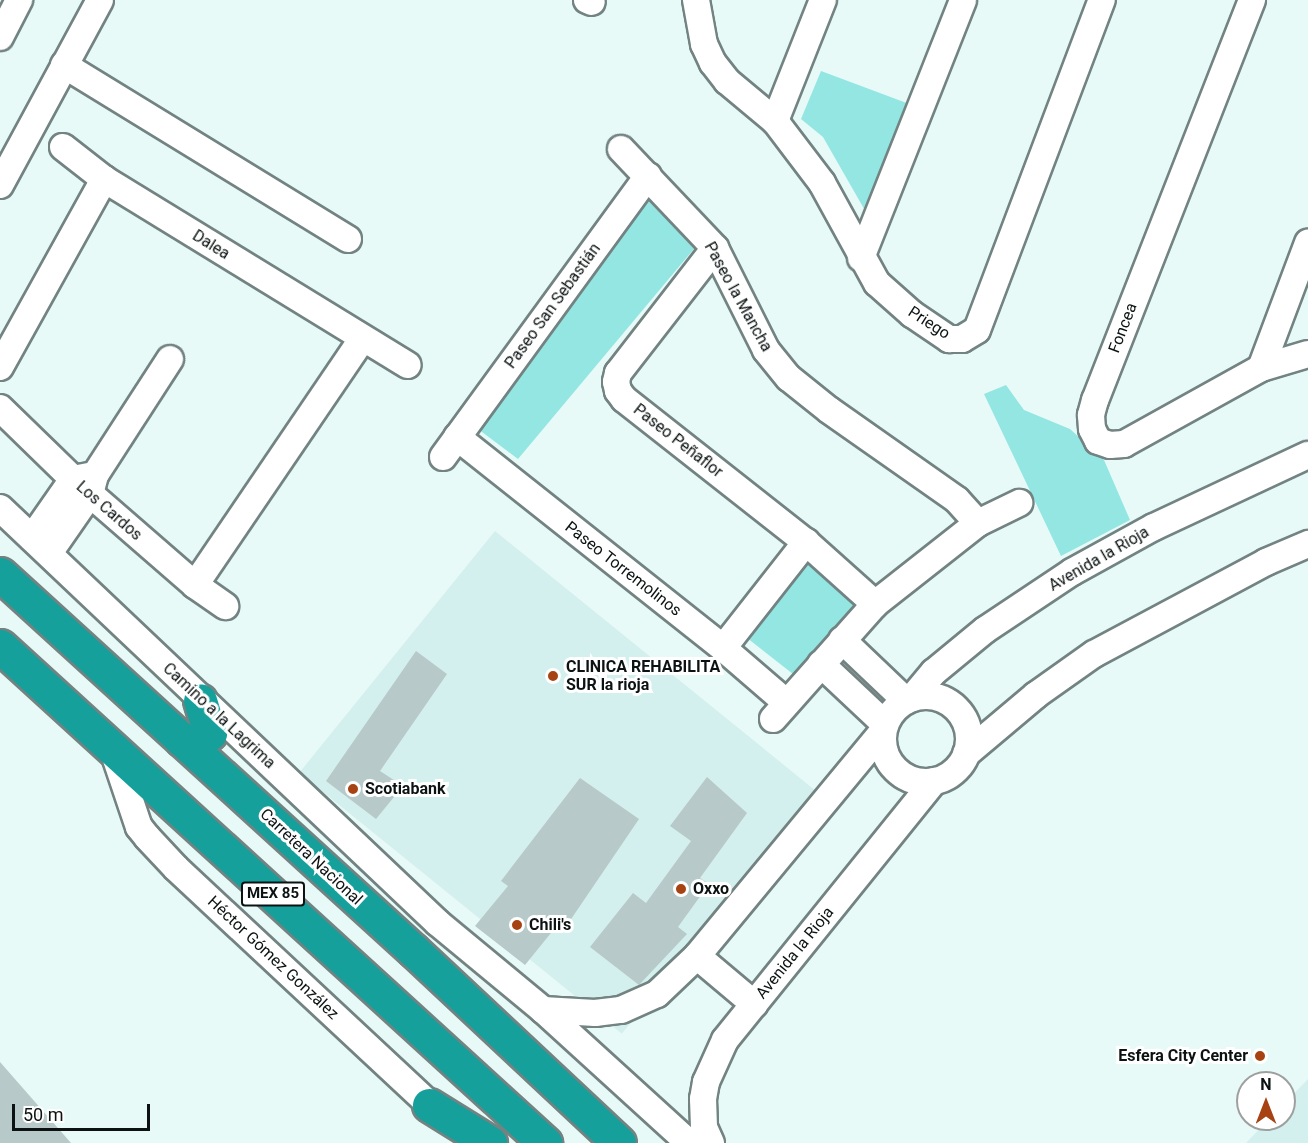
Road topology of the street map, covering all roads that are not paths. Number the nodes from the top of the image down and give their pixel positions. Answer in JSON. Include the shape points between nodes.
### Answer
{"nodes":[{"id":1,"x":100,"y":0,"type":"edge"},
{"id":2,"x":696,"y":0,"type":"edge"},
{"id":3,"x":823,"y":0,"type":"edge"},
{"id":4,"x":963,"y":0,"type":"edge"},
{"id":5,"x":1102,"y":0,"type":"edge"},
{"id":6,"x":1252,"y":0,"type":"edge"},
{"id":7,"x":64,"y":65,"type":"junction"},
{"id":8,"x":775,"y":121,"type":"junction"},
{"id":9,"x":63,"y":147,"type":"dead end"},
{"id":10,"x":621,"y":149,"type":"dead end"},
{"id":11,"x":648,"y":176,"type":"junction"},
{"id":12,"x":104,"y":179,"type":"junction"},
{"id":13,"x":0,"y":185,"type":"edge"},
{"id":14,"x":348,"y":239,"type":"dead end"},
{"id":15,"x":1308,"y":243,"type":"edge"},
{"id":16,"x":715,"y":248,"type":"junction"},
{"id":17,"x":861,"y":258,"type":"junction"},
{"id":18,"x":362,"y":339,"type":"junction"},
{"id":19,"x":1308,"y":354,"type":"edge"},
{"id":20,"x":170,"y":359,"type":"dead end"},
{"id":21,"x":407,"y":365,"type":"dead end"},
{"id":22,"x":0,"y":367,"type":"edge"},
{"id":23,"x":1261,"y":368,"type":"junction"},
{"id":24,"x":0,"y":408,"type":"edge"},
{"id":25,"x":457,"y":437,"type":"junction"},
{"id":26,"x":1308,"y":455,"type":"edge"},
{"id":27,"x":443,"y":458,"type":"dead end"},
{"id":28,"x":86,"y":483,"type":"junction"},
{"id":29,"x":1019,"y":503,"type":"dead end"},
{"id":30,"x":0,"y":508,"type":"edge"},
{"id":31,"x":978,"y":523,"type":"junction"},
{"id":32,"x":806,"y":542,"type":"junction"},
{"id":33,"x":1308,"y":544,"type":"edge"},
{"id":34,"x":41,"y":545,"type":"junction"},
{"id":35,"x":0,"y":573,"type":"edge"},
{"id":36,"x":195,"y":585,"type":"junction"},
{"id":37,"x":874,"y":604,"type":"junction"},
{"id":38,"x":225,"y":606,"type":"dead end"},
{"id":39,"x":842,"y":640,"type":"junction"},
{"id":40,"x":0,"y":646,"type":"edge"},
{"id":41,"x":723,"y":648,"type":"junction"},
{"id":42,"x":821,"y":664,"type":"junction"},
{"id":43,"x":200,"y":700,"type":"junction"},
{"id":44,"x":909,"y":700,"type":"junction"},
{"id":45,"x":884,"y":727,"type":"junction"},
{"id":46,"x":182,"y":740,"type":"junction"},
{"id":47,"x":112,"y":747,"type":"junction"},
{"id":48,"x":966,"y":754,"type":"junction"},
{"id":49,"x":934,"y":781,"type":"junction"},
{"id":50,"x":697,"y":956,"type":"junction"},
{"id":51,"x":754,"y":1004,"type":"junction"},
{"id":52,"x":543,"y":1010,"type":"junction"},
{"id":53,"x":429,"y":1105,"type":"junction"},
{"id":54,"x":472,"y":1143,"type":"edge"},
{"id":55,"x":490,"y":1143,"type":"edge"},
{"id":56,"x":545,"y":1143,"type":"edge"},
{"id":57,"x":619,"y":1143,"type":"edge"},
{"id":58,"x":689,"y":1143,"type":"edge"},
{"id":59,"x":711,"y":1143,"type":"edge"}],
"edges":[{"from":1,"to":7,"type":"street"},
{"from":2,"to":8,"type":"street","name":"Priego","via":[[704,44],[713,63],[727,81]]},
{"from":3,"to":8,"type":"street"},
{"from":4,"to":17,"type":"street"},
{"from":5,"to":17,"type":"street","name":"Priego","via":[[977,330],[962,339],[949,339],[877,283]]},
{"from":6,"to":23,"type":"street","name":"Foncea","via":[[1095,400],[1092,429],[1098,441],[1124,444]]},
{"from":7,"to":13,"type":"street"},
{"from":7,"to":14,"type":"street"},
{"from":8,"to":17,"type":"street","name":"Priego","via":[[822,183]]},
{"from":9,"to":12,"type":"street","name":"Dalea"},
{"from":10,"to":11,"type":"street","name":"Paseo la Mancha"},
{"from":11,"to":16,"type":"street","name":"Paseo la Mancha"},
{"from":11,"to":25,"type":"street","name":"Paseo San Sebastián"},
{"from":12,"to":18,"type":"street","name":"Dalea"},
{"from":12,"to":22,"type":"street"},
{"from":15,"to":23,"type":"street"},
{"from":16,"to":31,"type":"street","name":"Paseo la Mancha","via":[[765,350],[789,378],[957,500]]},
{"from":16,"to":32,"type":"street","name":"Paseo Peñaflor","via":[[618,373],[618,391]]},
{"from":18,"to":21,"type":"street","name":"Dalea"},
{"from":18,"to":36,"type":"street"},
{"from":19,"to":23,"type":"street","name":"Foncea"},
{"from":20,"to":28,"type":"street"},
{"from":24,"to":28,"type":"street","name":"Los Cardos"},
{"from":25,"to":27,"type":"street","name":"Paseo San Sebastián"},
{"from":25,"to":41,"type":"street","name":"Paseo Torremolinos"},
{"from":26,"to":44,"type":"street","name":"Avenida la Rioja","via":[[1154,527],[1072,572],[985,630],[934,672]]},
{"from":28,"to":34,"type":"street"},
{"from":28,"to":36,"type":"street","name":"Los Cardos"},
{"from":29,"to":31,"type":"street"},
{"from":30,"to":34,"type":"street","name":"Camino a la Lagrima"},
{"from":31,"to":37,"type":"street"},
{"from":32,"to":37,"type":"street","name":"Paseo Peñaflor"},
{"from":32,"to":41,"type":"street"},
{"from":33,"to":48,"type":"street","via":[[1266,562],[1094,654],[1035,695]]},
{"from":34,"to":43,"type":"street","name":"Camino a la Lagrima"},
{"from":35,"to":46,"type":"highway","name":"Carretera Nacional","number":"MEX 85"},
{"from":36,"to":38,"type":"street","name":"Los Cardos"},
{"from":37,"to":39,"type":"street"},
{"from":39,"to":42,"type":"street"},
{"from":39,"to":44,"type":"street"},
{"from":40,"to":47,"type":"highway","number":"MEX 85"},
{"from":41,"to":42,"type":"street","name":"Paseo Torremolinos","via":[[780,711]]},
{"from":42,"to":45,"type":"street"},
{"from":43,"to":46,"type":"highway","via":[[210,733],[199,742]]},
{"from":43,"to":52,"type":"street","name":"Camino a la Lagrima","via":[[438,923]]},
{"from":44,"to":45,"type":"street","via":[[890,715]]},
{"from":44,"to":48,"type":"street","via":[[926,696],[952,705],[967,727]]},
{"from":45,"to":49,"type":"street","via":[[883,745],[895,769],[920,782]]},
{"from":45,"to":50,"type":"street"},
{"from":46,"to":57,"type":"highway","name":"Carretera Nacional","number":"MEX 85"},
{"from":47,"to":53,"type":"street","name":"Héctor Gómez González","via":[[139,827],[147,837]]},
{"from":47,"to":56,"type":"highway","number":"MEX 85"},
{"from":48,"to":49,"type":"street","via":[[959,767]]},
{"from":49,"to":51,"type":"street","name":"Avenida la Rioja"},
{"from":50,"to":51,"type":"street"},
{"from":50,"to":52,"type":"street","via":[[657,994],[621,1010]]},
{"from":51,"to":59,"type":"street","name":"Avenida la Rioja","via":[[725,1040],[706,1082],[704,1127]]},
{"from":52,"to":58,"type":"street","name":"Camino a la Lagrima"},
{"from":53,"to":54,"type":"street","name":"Héctor Gómez González"},
{"from":53,"to":55,"type":"highway"}]}
